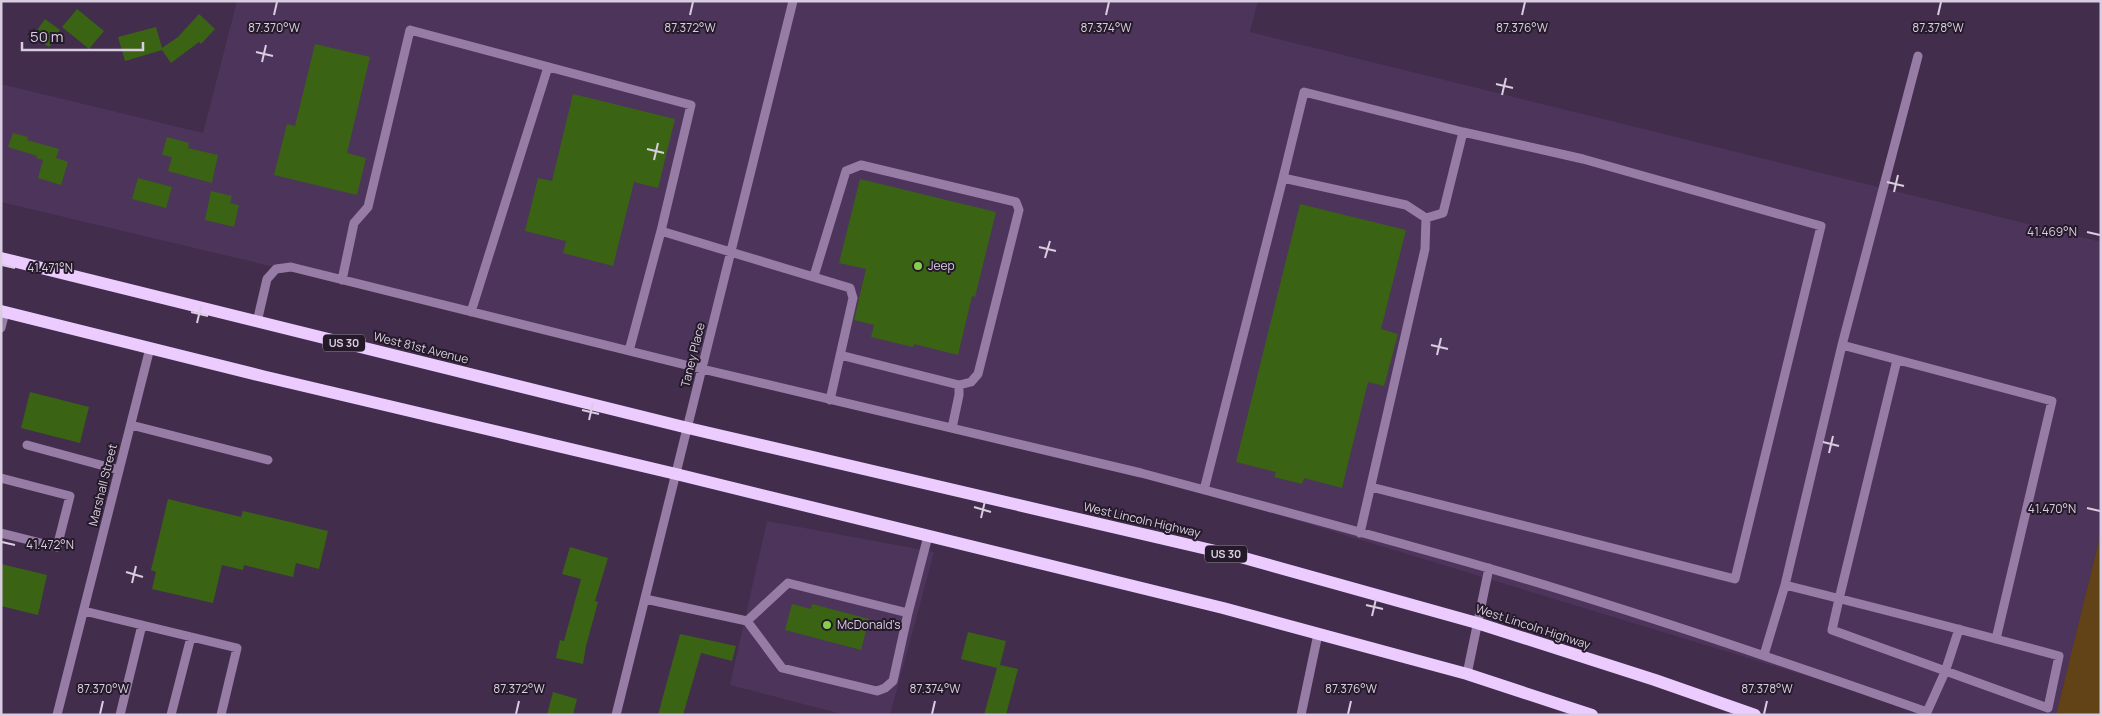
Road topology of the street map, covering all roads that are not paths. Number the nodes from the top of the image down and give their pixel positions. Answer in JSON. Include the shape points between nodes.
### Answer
{"nodes":[{"id":1,"x":793,"y":1,"type":"edge"},
{"id":2,"x":1918,"y":56,"type":"dead end"},
{"id":3,"x":548,"y":67,"type":"junction"},
{"id":4,"x":1463,"y":132,"type":"junction"},
{"id":5,"x":1283,"y":178,"type":"junction"},
{"id":6,"x":1426,"y":218,"type":"junction"},
{"id":7,"x":661,"y":231,"type":"junction"},
{"id":8,"x":732,"y":252,"type":"junction"},
{"id":9,"x":1,"y":258,"type":"edge"},
{"id":10,"x":814,"y":276,"type":"junction"},
{"id":11,"x":342,"y":280,"type":"junction"},
{"id":12,"x":3,"y":312,"type":"edge"},
{"id":13,"x":471,"y":312,"type":"junction"},
{"id":14,"x":257,"y":322,"type":"junction"},
{"id":15,"x":1,"y":328,"type":"edge"},
{"id":16,"x":1842,"y":345,"type":"junction"},
{"id":17,"x":150,"y":348,"type":"junction"},
{"id":18,"x":629,"y":351,"type":"junction"},
{"id":19,"x":840,"y":355,"type":"junction"},
{"id":20,"x":1898,"y":360,"type":"junction"},
{"id":21,"x":702,"y":369,"type":"junction"},
{"id":22,"x":958,"y":385,"type":"junction"},
{"id":23,"x":830,"y":400,"type":"junction"},
{"id":24,"x":131,"y":425,"type":"junction"},
{"id":25,"x":688,"y":428,"type":"junction"},
{"id":26,"x":952,"y":428,"type":"junction"},
{"id":27,"x":27,"y":445,"type":"dead end"},
{"id":28,"x":268,"y":460,"type":"dead end"},
{"id":29,"x":120,"y":470,"type":"junction"},
{"id":30,"x":676,"y":474,"type":"junction"},
{"id":31,"x":1,"y":478,"type":"edge"},
{"id":32,"x":1371,"y":487,"type":"junction"},
{"id":33,"x":1204,"y":490,"type":"junction"},
{"id":34,"x":1,"y":533,"type":"edge"},
{"id":35,"x":1360,"y":533,"type":"junction"},
{"id":36,"x":928,"y":536,"type":"junction"},
{"id":37,"x":1489,"y":568,"type":"junction"},
{"id":38,"x":1785,"y":585,"type":"junction"},
{"id":39,"x":1840,"y":599,"type":"junction"},
{"id":40,"x":645,"y":600,"type":"junction"},
{"id":41,"x":84,"y":611,"type":"junction"},
{"id":42,"x":908,"y":613,"type":"junction"},
{"id":43,"x":747,"y":621,"type":"junction"},
{"id":44,"x":1477,"y":623,"type":"junction"},
{"id":45,"x":142,"y":625,"type":"junction"},
{"id":46,"x":1959,"y":629,"type":"junction"},
{"id":47,"x":1318,"y":634,"type":"junction"},
{"id":48,"x":191,"y":637,"type":"junction"},
{"id":49,"x":1996,"y":639,"type":"junction"},
{"id":50,"x":1764,"y":655,"type":"junction"},
{"id":51,"x":1944,"y":672,"type":"junction"},
{"id":52,"x":1467,"y":674,"type":"junction"},
{"id":53,"x":1931,"y":713,"type":"edge"},
{"id":54,"x":57,"y":715,"type":"edge"},
{"id":55,"x":120,"y":715,"type":"edge"},
{"id":56,"x":172,"y":715,"type":"edge"},
{"id":57,"x":221,"y":715,"type":"edge"},
{"id":58,"x":616,"y":715,"type":"edge"},
{"id":59,"x":1301,"y":715,"type":"edge"},
{"id":60,"x":1592,"y":715,"type":"edge"},
{"id":61,"x":1755,"y":715,"type":"edge"}],
"edges":[{"from":1,"to":8,"type":"street","name":"Taney Place"},
{"from":2,"to":16,"type":"street"},
{"from":3,"to":7,"type":"street","via":[[691,105]]},
{"from":3,"to":11,"type":"street","via":[[410,30],[368,206],[354,222]]},
{"from":3,"to":13,"type":"street"},
{"from":4,"to":5,"type":"street","via":[[1304,92]]},
{"from":4,"to":6,"type":"street","via":[[1443,213]]},
{"from":4,"to":32,"type":"street","via":[[1582,159],[1821,226],[1734,578]]},
{"from":5,"to":6,"type":"street","via":[[1406,205]]},
{"from":5,"to":33,"type":"street"},
{"from":6,"to":32,"type":"street","via":[[1425,249]]},
{"from":7,"to":8,"type":"street"},
{"from":7,"to":18,"type":"street"},
{"from":8,"to":10,"type":"street"},
{"from":8,"to":21,"type":"street","name":"Taney Place"},
{"from":9,"to":14,"type":"main road","name":"West 81st Avenue","number":"US 30"},
{"from":10,"to":19,"type":"street","via":[[850,288],[852,298]]},
{"from":10,"to":22,"type":"street","via":[[846,171],[861,165],[1016,202],[1019,210],[978,374],[971,382]]},
{"from":11,"to":13,"type":"street"},
{"from":11,"to":14,"type":"street","via":[[291,267],[276,269],[267,279]]},
{"from":12,"to":15,"type":"street"},
{"from":12,"to":17,"type":"main road"},
{"from":13,"to":18,"type":"street"},
{"from":14,"to":25,"type":"main road","name":"West 81st Avenue","number":"US 30"},
{"from":16,"to":20,"type":"street"},
{"from":16,"to":38,"type":"street"},
{"from":17,"to":24,"type":"street","name":"Marshall Street"},
{"from":17,"to":30,"type":"main road"},
{"from":18,"to":21,"type":"street"},
{"from":19,"to":22,"type":"street"},
{"from":19,"to":23,"type":"street"},
{"from":20,"to":39,"type":"street"},
{"from":20,"to":49,"type":"street","via":[[2052,401]]},
{"from":21,"to":23,"type":"street"},
{"from":21,"to":25,"type":"street","name":"Taney Place"},
{"from":22,"to":26,"type":"street"},
{"from":23,"to":26,"type":"street"},
{"from":24,"to":28,"type":"street"},
{"from":24,"to":29,"type":"street","name":"Marshall Street"},
{"from":25,"to":30,"type":"street","name":"Taney Place"},
{"from":25,"to":44,"type":"main road","name":"West Lincoln Highway","number":"US 30","via":[[1237,556]]},
{"from":26,"to":33,"type":"street"},
{"from":27,"to":29,"type":"street"},
{"from":29,"to":41,"type":"street","name":"Marshall Street"},
{"from":30,"to":36,"type":"main road"},
{"from":30,"to":40,"type":"street","name":"Taney Place"},
{"from":31,"to":34,"type":"street","via":[[70,496],[56,547]]},
{"from":32,"to":35,"type":"street"},
{"from":33,"to":35,"type":"street"},
{"from":35,"to":37,"type":"street"},
{"from":36,"to":42,"type":"street"},
{"from":36,"to":47,"type":"main road"},
{"from":37,"to":44,"type":"street"},
{"from":37,"to":50,"type":"street"},
{"from":38,"to":39,"type":"street"},
{"from":38,"to":50,"type":"street"},
{"from":39,"to":46,"type":"street"},
{"from":39,"to":51,"type":"street","via":[[1832,630]]},
{"from":40,"to":43,"type":"street"},
{"from":40,"to":58,"type":"street","name":"Taney Place"},
{"from":41,"to":45,"type":"street"},
{"from":41,"to":54,"type":"street","name":"Marshall Street"},
{"from":42,"to":43,"type":"street","via":[[788,583]]},
{"from":42,"to":43,"type":"street","via":[[893,681],[877,691],[782,668]]},
{"from":44,"to":52,"type":"street"},
{"from":44,"to":61,"type":"main road","name":"West Lincoln Highway","number":"US 30"},
{"from":45,"to":48,"type":"street"},
{"from":45,"to":55,"type":"street"},
{"from":46,"to":49,"type":"street"},
{"from":46,"to":51,"type":"street"},
{"from":47,"to":52,"type":"main road"},
{"from":47,"to":59,"type":"street"},
{"from":48,"to":56,"type":"street"},
{"from":48,"to":57,"type":"street","via":[[237,648]]},
{"from":49,"to":51,"type":"street","via":[[2059,656],[2048,708]]},
{"from":50,"to":53,"type":"street"},
{"from":51,"to":53,"type":"street"},
{"from":52,"to":60,"type":"main road"}]}
